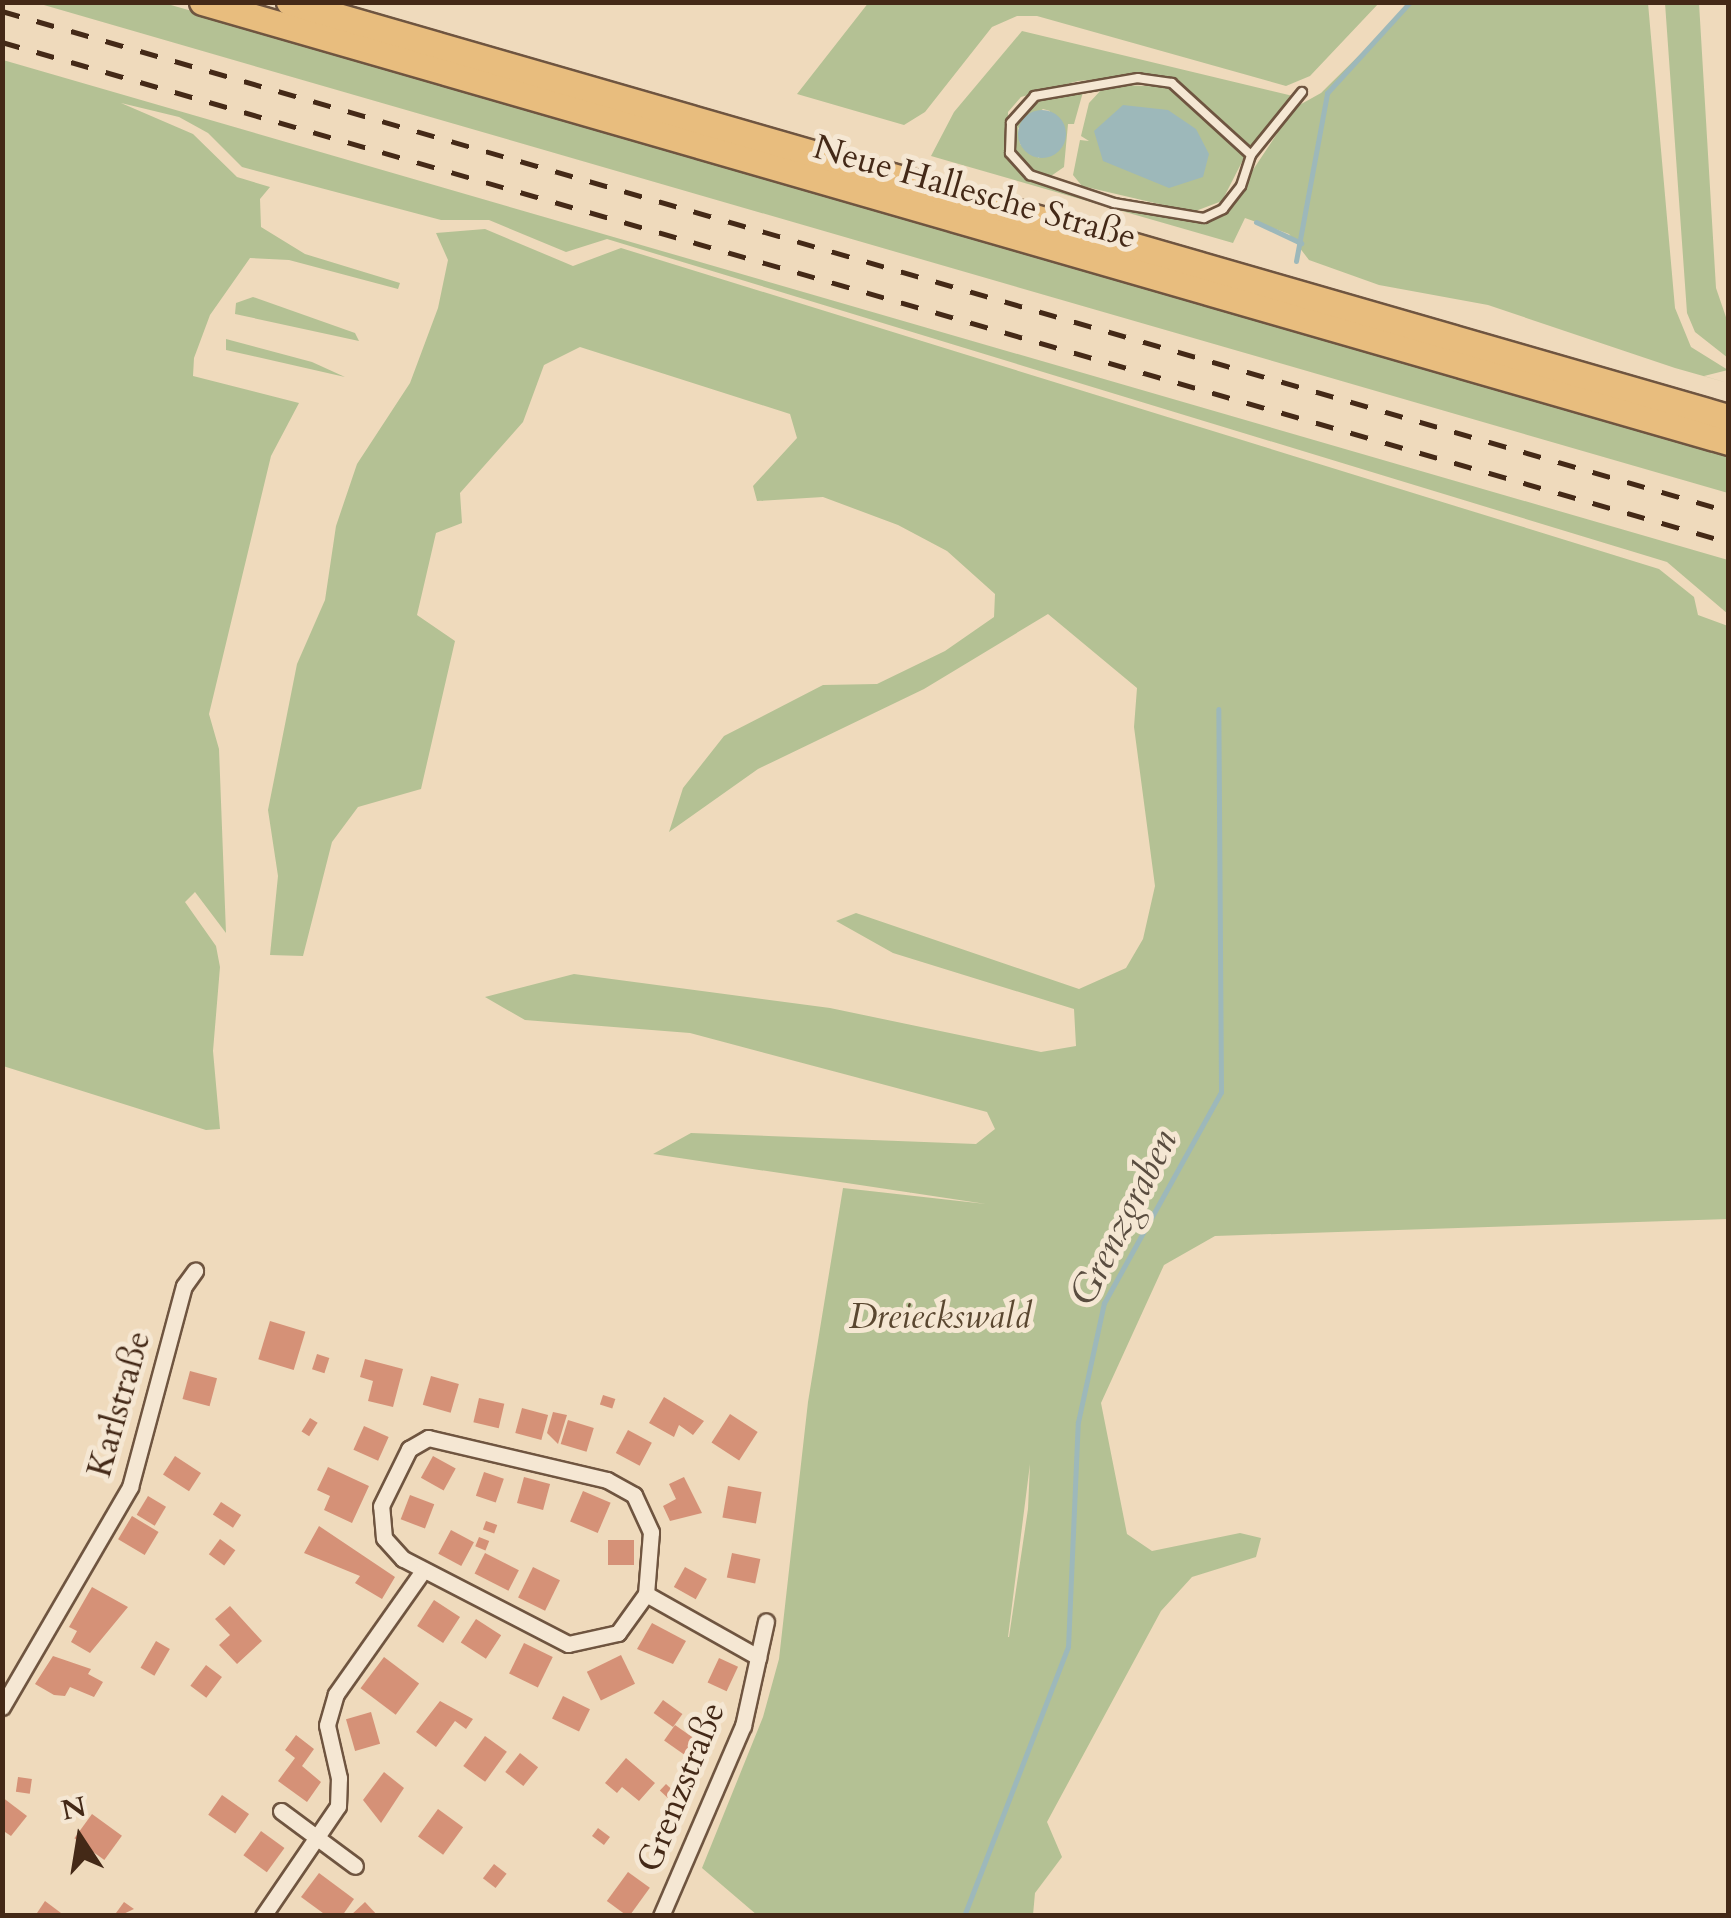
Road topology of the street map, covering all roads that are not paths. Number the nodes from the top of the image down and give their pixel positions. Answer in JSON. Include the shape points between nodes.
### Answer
{"nodes":[{"id":1,"x":202,"y":2,"type":"edge"},
{"id":2,"x":289,"y":2,"type":"edge"},
{"id":3,"x":1302,"y":92,"type":"dead end"},
{"id":4,"x":1251,"y":155,"type":"junction"},
{"id":5,"x":1728,"y":418,"type":"edge"},
{"id":6,"x":1728,"y":442,"type":"edge"},
{"id":7,"x":195,"y":1271,"type":"dead end"},
{"id":8,"x":422,"y":1572,"type":"junction"},
{"id":9,"x":646,"y":1594,"type":"junction"},
{"id":10,"x":766,"y":1621,"type":"dead end"},
{"id":11,"x":758,"y":1658,"type":"junction"},
{"id":12,"x":2,"y":1706,"type":"edge"},
{"id":13,"x":281,"y":1811,"type":"dead end"},
{"id":14,"x":318,"y":1838,"type":"junction"},
{"id":15,"x":355,"y":1866,"type":"dead end"},
{"id":16,"x":263,"y":1916,"type":"edge"},
{"id":17,"x":661,"y":1916,"type":"edge"}],
"edges":[{"from":1,"to":6,"type":"main road","name":"Neue Hallesche Straße"},
{"from":2,"to":5,"type":"main road","name":"Neue Hallesche Straße"},
{"from":3,"to":4,"type":"lane"},
{"from":4,"to":4,"type":"lane","via":[[1241,186],[1223,209],[1180,219],[1030,175],[1010,153],[1010,123],[1036,96],[1138,78],[1172,83]]},
{"from":7,"to":12,"type":"street","name":"Karlstraße","via":[[184,1286],[130,1487]]},
{"from":8,"to":9,"type":"street","via":[[568,1644],[618,1633]]},
{"from":8,"to":9,"type":"street","via":[[384,1538],[381,1506],[410,1449],[428,1438],[450,1438],[606,1480],[634,1495],[652,1532]]},
{"from":8,"to":14,"type":"street","via":[[336,1694],[327,1724],[340,1778],[338,1806]]},
{"from":9,"to":11,"type":"street"},
{"from":10,"to":11,"type":"street","name":"Grenzstraße"},
{"from":11,"to":17,"type":"street","name":"Grenzstraße","via":[[743,1726]]},
{"from":13,"to":14,"type":"street"},
{"from":14,"to":15,"type":"street"},
{"from":14,"to":16,"type":"street"}]}
